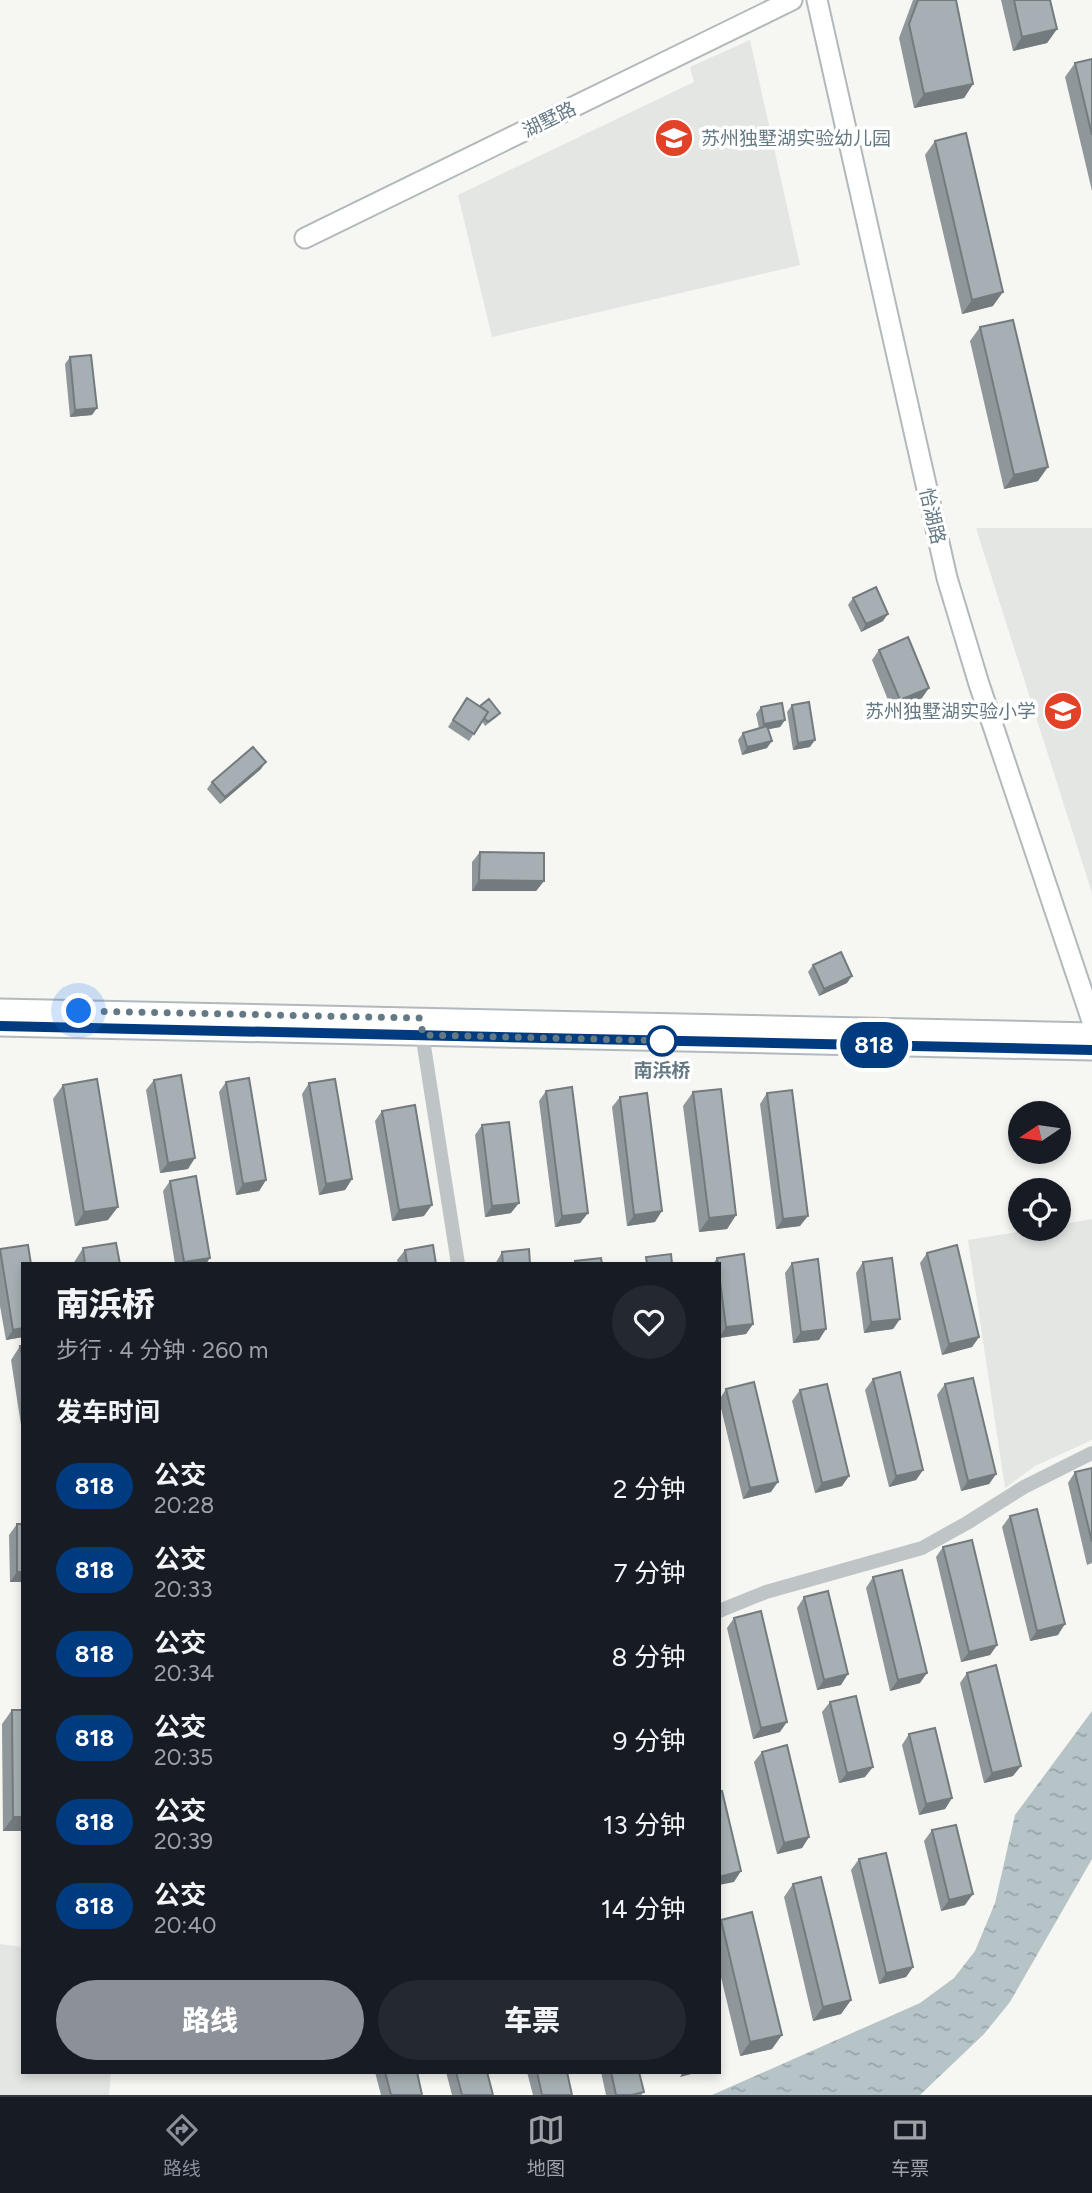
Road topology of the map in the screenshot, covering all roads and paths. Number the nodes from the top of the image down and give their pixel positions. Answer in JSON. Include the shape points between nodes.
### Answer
{"nodes":[{"id":1,"x":792,"y":0,"type":"edge"},
{"id":2,"x":817,"y":0,"type":"edge"},
{"id":3,"x":305,"y":238,"type":"dead end"},
{"id":4,"x":0,"y":1009,"type":"edge"},
{"id":5,"x":1092,"y":1021,"type":"edge"},
{"id":6,"x":0,"y":1026,"type":"edge"},
{"id":7,"x":422,"y":1027,"type":"junction"},
{"id":8,"x":1092,"y":1033,"type":"edge"},
{"id":9,"x":1092,"y":1050,"type":"edge"},
{"id":10,"x":458,"y":1262,"type":"edge"},
{"id":11,"x":1092,"y":1453,"type":"edge"},
{"id":12,"x":721,"y":1610,"type":"edge"}],
"edges":[{"from":1,"to":3,"type":"main road","name":"湖墅路"},
{"from":2,"to":5,"type":"main road","name":"怡湖路","via":[[947,578]]},
{"from":4,"to":7,"type":"main road"},
{"from":6,"to":7,"type":"main road"},
{"from":7,"to":8,"type":"main road"},
{"from":7,"to":9,"type":"main road"},
{"from":7,"to":10,"type":"street"},
{"from":11,"to":12,"type":"street","via":[[1024,1486],[922,1548],[766,1592]]}]}
